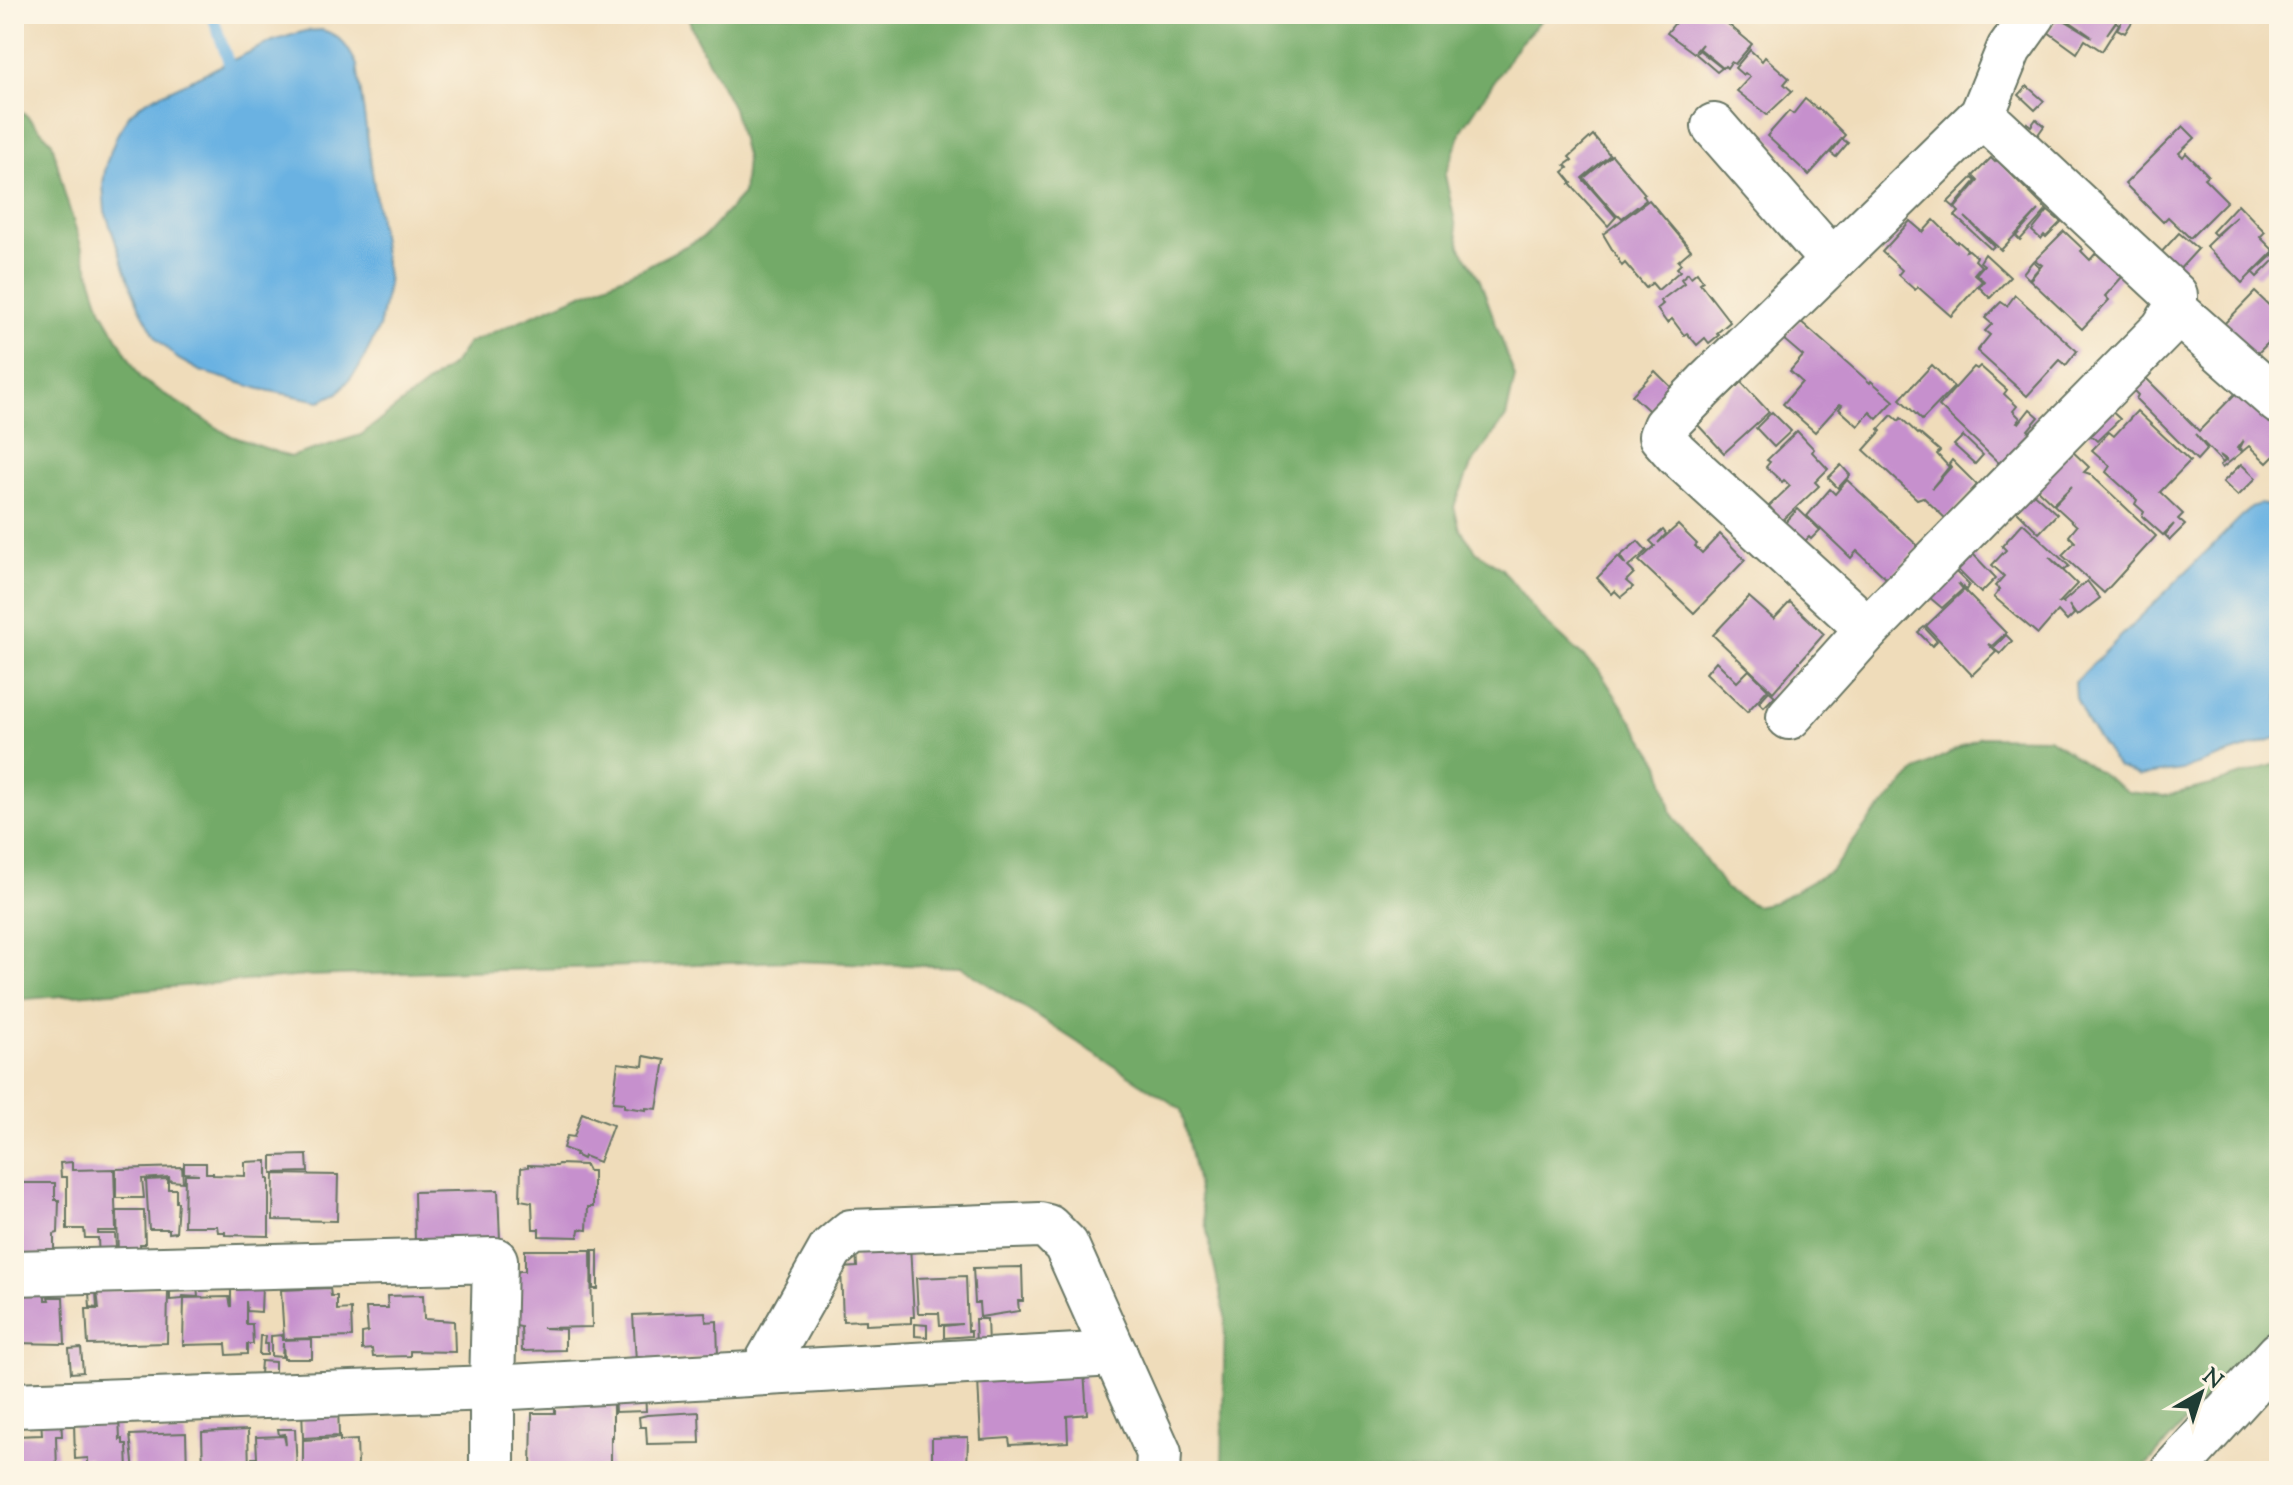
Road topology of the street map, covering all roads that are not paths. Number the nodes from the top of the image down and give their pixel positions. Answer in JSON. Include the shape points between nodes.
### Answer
{"nodes":[{"id":1,"x":2034,"y":14,"type":"edge"},
{"id":2,"x":1982,"y":115,"type":"junction"},
{"id":3,"x":1714,"y":126,"type":"dead end"},
{"id":4,"x":1832,"y":261,"type":"junction"},
{"id":5,"x":2175,"y":310,"type":"junction"},
{"id":6,"x":2279,"y":402,"type":"edge"},
{"id":7,"x":1868,"y":629,"type":"junction"},
{"id":8,"x":1789,"y":717,"type":"dead end"},
{"id":9,"x":14,"y":1273,"type":"edge"},
{"id":10,"x":1115,"y":1354,"type":"junction"},
{"id":11,"x":2279,"y":1354,"type":"edge"},
{"id":12,"x":761,"y":1373,"type":"junction"},
{"id":13,"x":492,"y":1388,"type":"junction"},
{"id":14,"x":14,"y":1405,"type":"edge"},
{"id":15,"x":492,"y":1471,"type":"edge"},
{"id":16,"x":1158,"y":1471,"type":"edge"},
{"id":17,"x":2173,"y":1471,"type":"edge"}],
"edges":[{"from":1,"to":2,"type":"street","via":[[2009,49]]},
{"from":2,"to":4,"type":"street"},
{"from":2,"to":5,"type":"street","via":[[2175,295]]},
{"from":3,"to":4,"type":"street"},
{"from":4,"to":7,"type":"street","via":[[1706,384],[1661,436]]},
{"from":5,"to":6,"type":"street"},
{"from":5,"to":7,"type":"street","via":[[2163,329]]},
{"from":7,"to":8,"type":"street"},
{"from":9,"to":13,"type":"street","via":[[495,1260]]},
{"from":10,"to":12,"type":"street"},
{"from":10,"to":12,"type":"street","via":[[1066,1245],[1048,1227],[851,1232],[831,1249]]},
{"from":10,"to":16,"type":"street","via":[[1159,1453]]},
{"from":11,"to":17,"type":"street"},
{"from":12,"to":13,"type":"street"},
{"from":13,"to":14,"type":"street"},
{"from":13,"to":15,"type":"street"}]}
